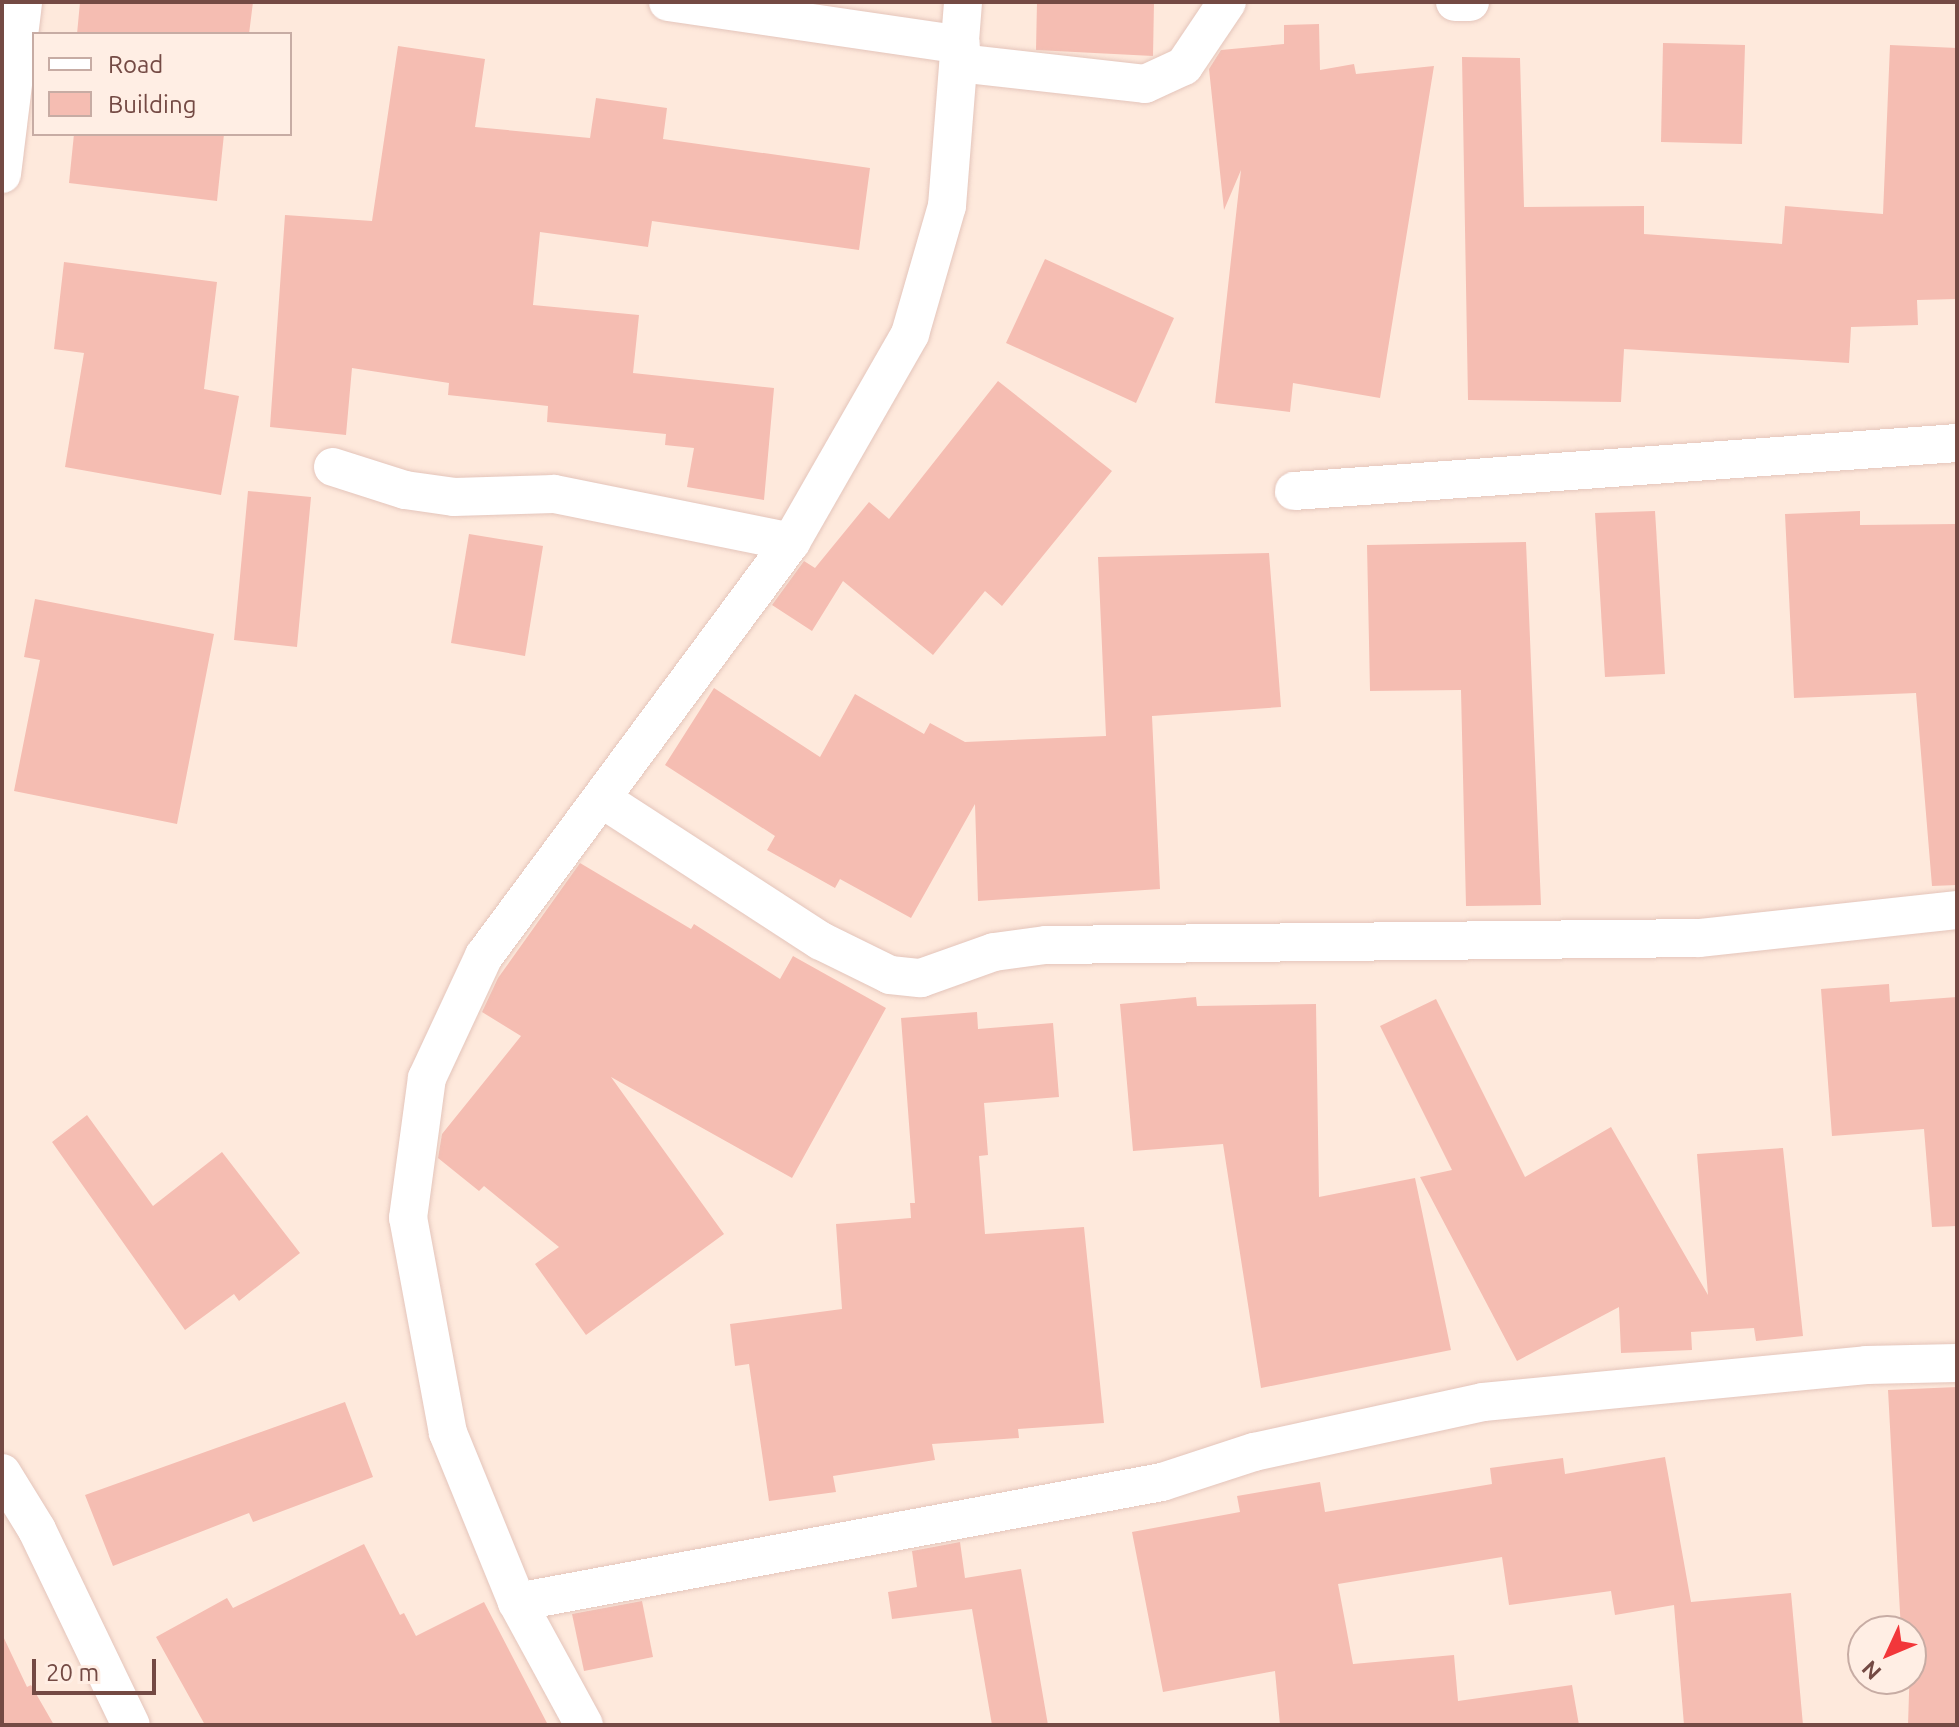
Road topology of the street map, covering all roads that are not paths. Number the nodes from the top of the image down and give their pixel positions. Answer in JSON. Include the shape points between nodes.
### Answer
{"nodes":[{"id":1,"x":23,"y":2,"type":"edge"},
{"id":2,"x":668,"y":2,"type":"edge"},
{"id":3,"x":963,"y":2,"type":"edge"},
{"id":4,"x":1227,"y":2,"type":"edge"},
{"id":5,"x":1455,"y":2,"type":"edge"},
{"id":6,"x":1470,"y":2,"type":"edge"},
{"id":7,"x":960,"y":54,"type":"junction"},
{"id":8,"x":2,"y":174,"type":"edge"},
{"id":9,"x":1957,"y":443,"type":"edge"},
{"id":10,"x":333,"y":467,"type":"dead end"},
{"id":11,"x":1294,"y":491,"type":"dead end"},
{"id":12,"x":791,"y":542,"type":"junction"},
{"id":13,"x":602,"y":799,"type":"junction"},
{"id":14,"x":1957,"y":910,"type":"edge"},
{"id":15,"x":1957,"y":1363,"type":"edge"},
{"id":16,"x":2,"y":1473,"type":"edge"},
{"id":17,"x":517,"y":1602,"type":"junction"},
{"id":18,"x":131,"y":1725,"type":"edge"},
{"id":19,"x":584,"y":1725,"type":"edge"}],
"edges":[{"from":1,"to":8,"type":"street"},
{"from":2,"to":7,"type":"street"},
{"from":3,"to":7,"type":"street"},
{"from":4,"to":7,"type":"street","via":[[1184,66],[1145,84]]},
{"from":5,"to":6,"type":"street"},
{"from":7,"to":12,"type":"street","via":[[947,206],[910,334]]},
{"from":9,"to":11,"type":"street"},
{"from":10,"to":12,"type":"street","via":[[405,490],[454,497],[554,494]]},
{"from":12,"to":13,"type":"street"},
{"from":13,"to":14,"type":"street","via":[[821,941],[890,975],[921,978],[994,952],[1046,945],[1699,938]]},
{"from":13,"to":17,"type":"street","via":[[484,956],[456,1015],[427,1078],[408,1218],[448,1433]]},
{"from":15,"to":17,"type":"street","via":[[1866,1365],[1483,1402],[1254,1452],[1147,1485]]},
{"from":16,"to":18,"type":"street","via":[[37,1530]]},
{"from":17,"to":19,"type":"street"}]}
